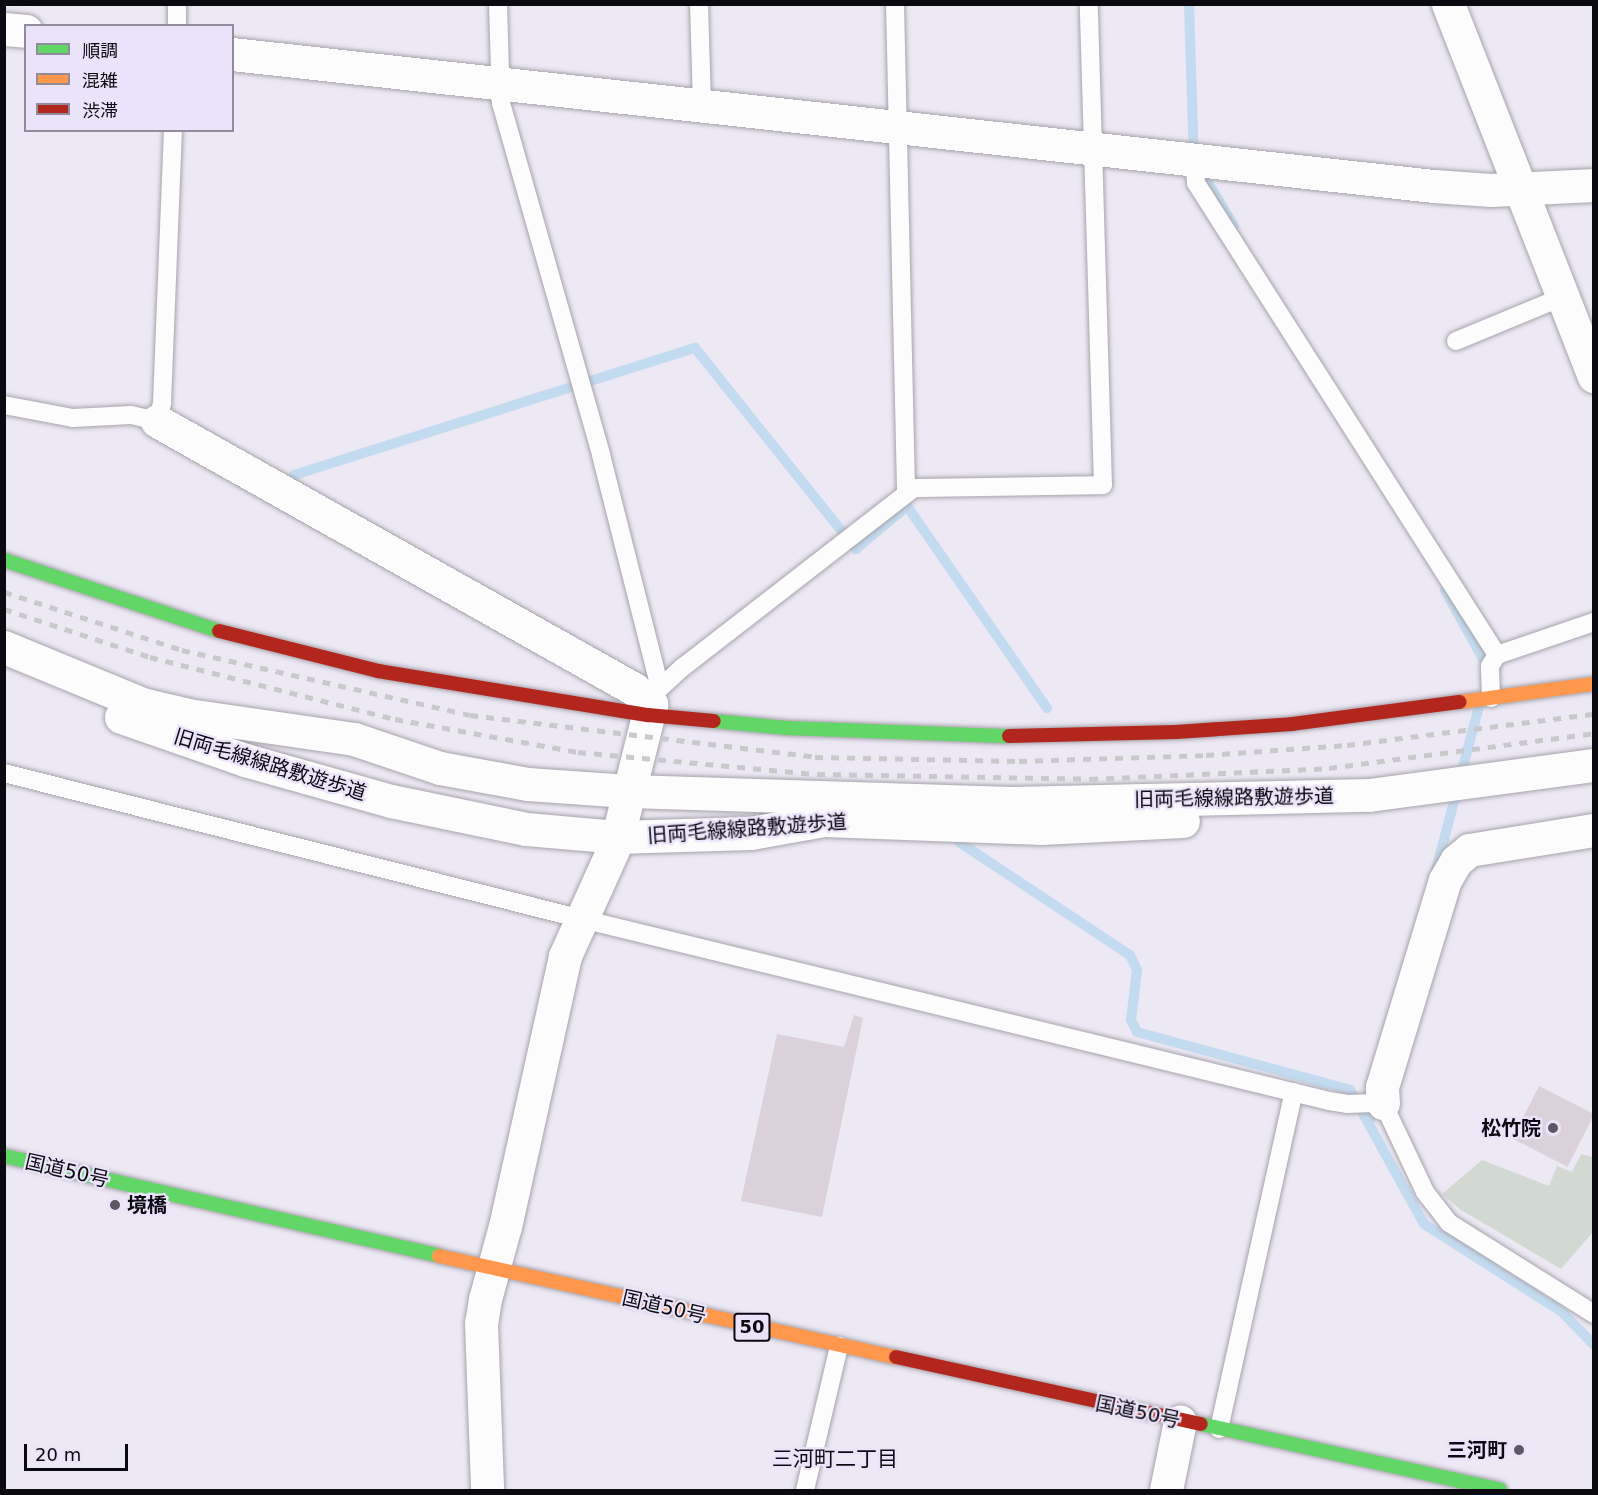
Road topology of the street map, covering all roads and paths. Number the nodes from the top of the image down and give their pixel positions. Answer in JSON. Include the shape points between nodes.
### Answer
{"nodes":[{"id":1,"x":177,"y":4,"type":"edge"},
{"id":2,"x":498,"y":4,"type":"edge"},
{"id":3,"x":699,"y":4,"type":"edge"},
{"id":4,"x":895,"y":4,"type":"edge"},
{"id":5,"x":1089,"y":4,"type":"edge"},
{"id":6,"x":1448,"y":4,"type":"edge"},
{"id":7,"x":177,"y":24,"type":"edge"},
{"id":8,"x":4,"y":29,"type":"edge"},
{"id":9,"x":24,"y":31,"type":"edge"},
{"id":10,"x":234,"y":54,"type":"edge"},
{"id":11,"x":500,"y":84,"type":"junction"},
{"id":12,"x":702,"y":105,"type":"junction"},
{"id":13,"x":898,"y":125,"type":"junction"},
{"id":14,"x":173,"y":132,"type":"edge"},
{"id":15,"x":1093,"y":148,"type":"junction"},
{"id":16,"x":1194,"y":159,"type":"junction"},
{"id":17,"x":1593,"y":185,"type":"edge"},
{"id":18,"x":1520,"y":189,"type":"junction"},
{"id":19,"x":1562,"y":297,"type":"junction"},
{"id":20,"x":1456,"y":341,"type":"dead end"},
{"id":21,"x":1593,"y":376,"type":"edge"},
{"id":22,"x":4,"y":405,"type":"edge"},
{"id":23,"x":157,"y":421,"type":"junction"},
{"id":24,"x":906,"y":492,"type":"junction"},
{"id":25,"x":4,"y":560,"type":"edge"},
{"id":26,"x":1593,"y":622,"type":"edge"},
{"id":27,"x":4,"y":646,"type":"edge"},
{"id":28,"x":1497,"y":655,"type":"junction"},
{"id":29,"x":4,"y":670,"type":"edge"},
{"id":30,"x":1593,"y":684,"type":"edge"},
{"id":31,"x":1491,"y":699,"type":"junction"},
{"id":32,"x":652,"y":703,"type":"junction"},
{"id":33,"x":1593,"y":765,"type":"edge"},
{"id":34,"x":4,"y":773,"type":"edge"},
{"id":35,"x":629,"y":791,"type":"junction"},
{"id":36,"x":1369,"y":795,"type":"junction"},
{"id":37,"x":1593,"y":830,"type":"edge"},
{"id":38,"x":617,"y":837,"type":"junction"},
{"id":39,"x":582,"y":919,"type":"junction"},
{"id":40,"x":1294,"y":1092,"type":"junction"},
{"id":41,"x":1383,"y":1103,"type":"junction"},
{"id":42,"x":4,"y":1156,"type":"edge"},
{"id":43,"x":494,"y":1269,"type":"junction"},
{"id":44,"x":1593,"y":1314,"type":"edge"},
{"id":45,"x":839,"y":1346,"type":"junction"},
{"id":46,"x":1180,"y":1421,"type":"junction"},
{"id":47,"x":1219,"y":1429,"type":"junction"},
{"id":48,"x":487,"y":1491,"type":"edge"},
{"id":49,"x":805,"y":1491,"type":"edge"},
{"id":50,"x":1166,"y":1491,"type":"edge"},
{"id":51,"x":1500,"y":1491,"type":"edge"}],
"edges":[{"from":1,"to":7,"type":"lane"},
{"from":2,"to":11,"type":"lane"},
{"from":3,"to":12,"type":"lane"},
{"from":4,"to":13,"type":"lane"},
{"from":5,"to":15,"type":"lane"},
{"from":6,"to":18,"type":"street"},
{"from":8,"to":9,"type":"street"},
{"from":10,"to":11,"type":"street"},
{"from":11,"to":12,"type":"street"},
{"from":11,"to":32,"type":"lane","via":[[501,103],[601,455]]},
{"from":12,"to":13,"type":"street"},
{"from":13,"to":15,"type":"street"},
{"from":13,"to":24,"type":"lane"},
{"from":14,"to":23,"type":"lane","via":[[162,403]]},
{"from":15,"to":16,"type":"street"},
{"from":15,"to":24,"type":"lane","via":[[1103,485],[914,488]]},
{"from":16,"to":18,"type":"street","via":[[1434,186]]},
{"from":16,"to":28,"type":"lane","via":[[1196,183]]},
{"from":17,"to":18,"type":"street"},
{"from":18,"to":19,"type":"street"},
{"from":19,"to":20,"type":"lane"},
{"from":19,"to":21,"type":"street"},
{"from":22,"to":23,"type":"lane","via":[[73,418],[131,415]]},
{"from":23,"to":32,"type":"street","via":[[634,689]]},
{"from":24,"to":32,"type":"lane"},
{"from":25,"to":32,"type":"main road","via":[[204,627],[378,671]]},
{"from":26,"to":28,"type":"lane"},
{"from":27,"to":35,"type":"street","name":"旧両毛線線路敷遊歩道","via":[[142,704],[188,715],[354,739],[440,768],[517,782]]},
{"from":28,"to":31,"type":"lane","via":[[1490,666]]},
{"from":29,"to":38,"type":"street","name":"旧両毛線線路敷遊歩道","via":[[150,728],[380,798],[526,830]]},
{"from":30,"to":31,"type":"main road"},
{"from":31,"to":32,"type":"main road","via":[[1292,724],[1093,735],[874,734]]},
{"from":32,"to":35,"type":"street"},
{"from":33,"to":36,"type":"street","name":"旧両毛線線路敷遊歩道"},
{"from":34,"to":39,"type":"lane"},
{"from":35,"to":36,"type":"street","name":"旧両毛線線路敷遊歩道","via":[[1011,803]]},
{"from":35,"to":38,"type":"street"},
{"from":36,"to":38,"type":"street","name":"旧両毛線線路敷遊歩道","via":[[1212,820],[1041,828],[824,820],[751,833]]},
{"from":37,"to":41,"type":"street","via":[[1469,850],[1456,861],[1445,880],[1389,1065]]},
{"from":38,"to":39,"type":"street"},
{"from":39,"to":40,"type":"lane"},
{"from":39,"to":43,"type":"street","via":[[565,956]]},
{"from":40,"to":41,"type":"lane","via":[[1347,1104]]},
{"from":40,"to":47,"type":"lane"},
{"from":41,"to":44,"type":"lane","via":[[1425,1192],[1449,1222]]},
{"from":42,"to":43,"type":"main road","name":"国道50号","number":"50"},
{"from":43,"to":45,"type":"main road","name":"国道50号","number":"50"},
{"from":43,"to":48,"type":"street","via":[[481,1323]]},
{"from":45,"to":46,"type":"main road","name":"国道50号","number":"50"},
{"from":45,"to":49,"type":"lane"},
{"from":46,"to":47,"type":"main road","name":"国道50号","number":"50"},
{"from":46,"to":50,"type":"street"},
{"from":47,"to":51,"type":"main road","name":"国道50号","number":"50"}]}
